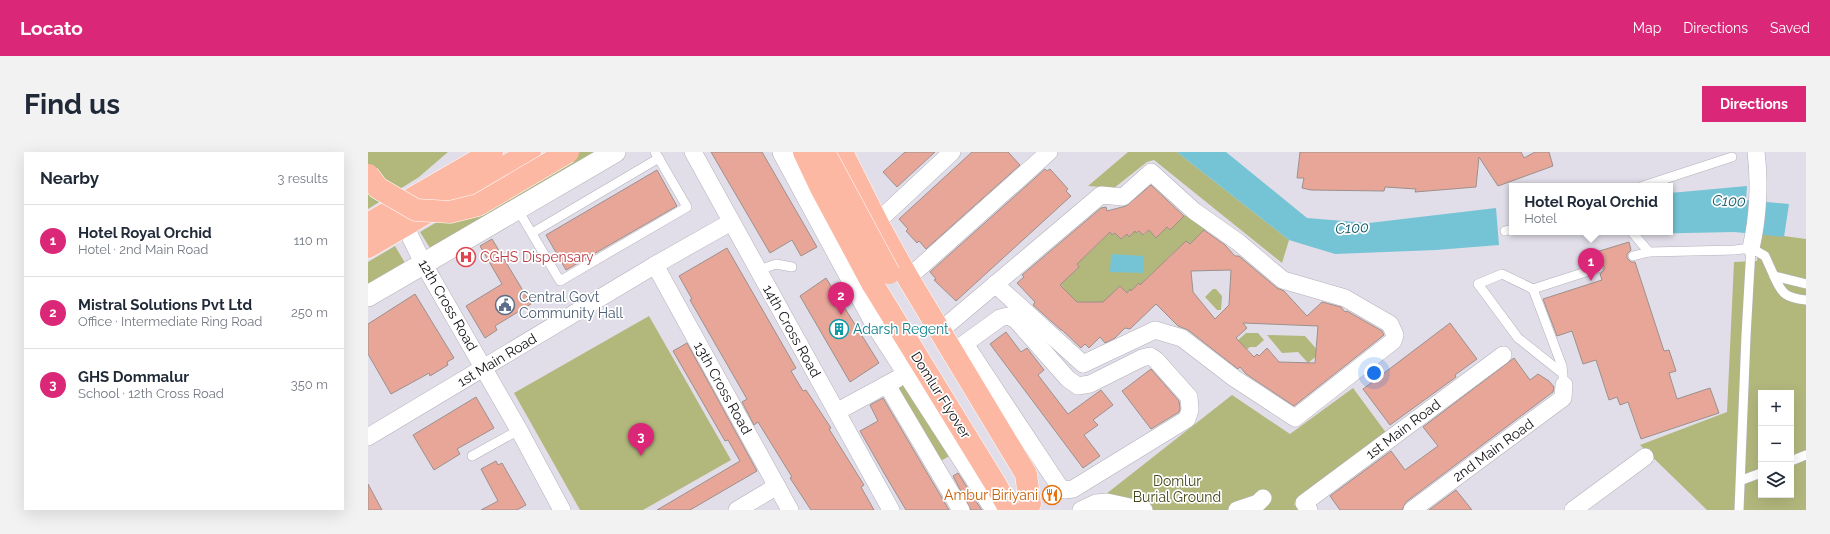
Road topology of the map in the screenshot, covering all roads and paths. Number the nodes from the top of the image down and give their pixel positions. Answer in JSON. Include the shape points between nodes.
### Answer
{"nodes":[{"id":1,"x":465,"y":152,"type":"edge"},
{"id":2,"x":492,"y":152,"type":"edge"},
{"id":3,"x":530,"y":152,"type":"edge"},
{"id":4,"x":568,"y":152,"type":"edge"},
{"id":5,"x":615,"y":152,"type":"edge"},
{"id":6,"x":693,"y":152,"type":"edge"},
{"id":7,"x":783,"y":152,"type":"edge"},
{"id":8,"x":804,"y":152,"type":"edge"},
{"id":9,"x":824,"y":152,"type":"edge"},
{"id":10,"x":842,"y":152,"type":"edge"},
{"id":11,"x":952,"y":152,"type":"edge"},
{"id":12,"x":1049,"y":152,"type":"edge"},
{"id":13,"x":1756,"y":152,"type":"edge"},
{"id":14,"x":657,"y":155,"type":"edge"},
{"id":15,"x":1732,"y":157,"type":"dead end"},
{"id":16,"x":368,"y":175,"type":"edge"},
{"id":17,"x":1652,"y":183,"type":"edge"},
{"id":18,"x":422,"y":194,"type":"junction"},
{"id":19,"x":518,"y":210,"type":"junction"},
{"id":20,"x":369,"y":221,"type":"edge"},
{"id":21,"x":731,"y":222,"type":"junction"},
{"id":22,"x":877,"y":222,"type":"junction"},
{"id":23,"x":405,"y":226,"type":"junction"},
{"id":24,"x":532,"y":233,"type":"junction"},
{"id":25,"x":1635,"y":235,"type":"edge"},
{"id":26,"x":1753,"y":240,"type":"junction"},
{"id":27,"x":368,"y":248,"type":"edge"},
{"id":28,"x":1649,"y":252,"type":"junction"},
{"id":29,"x":1633,"y":256,"type":"dead end"},
{"id":30,"x":423,"y":263,"type":"junction"},
{"id":31,"x":655,"y":265,"type":"junction"},
{"id":32,"x":792,"y":267,"type":"dead end"},
{"id":33,"x":1598,"y":268,"type":"dead end"},
{"id":34,"x":759,"y":270,"type":"junction"},
{"id":35,"x":1774,"y":276,"type":"junction"},
{"id":36,"x":890,"y":278,"type":"junction"},
{"id":37,"x":995,"y":284,"type":"junction"},
{"id":38,"x":1806,"y":284,"type":"edge"},
{"id":39,"x":1533,"y":289,"type":"junction"},
{"id":40,"x":368,"y":296,"type":"edge"},
{"id":41,"x":1806,"y":300,"type":"edge"},
{"id":42,"x":940,"y":331,"type":"junction"},
{"id":43,"x":959,"y":348,"type":"junction"},
{"id":44,"x":1503,"y":355,"type":"dead end"},
{"id":45,"x":483,"y":368,"type":"junction"},
{"id":46,"x":908,"y":374,"type":"junction"},
{"id":47,"x":1563,"y":379,"type":"junction"},
{"id":48,"x":887,"y":385,"type":"junction"},
{"id":49,"x":838,"y":411,"type":"junction"},
{"id":50,"x":519,"y":430,"type":"junction"},
{"id":51,"x":368,"y":437,"type":"edge"},
{"id":52,"x":1806,"y":455,"type":"edge"},
{"id":53,"x":472,"y":456,"type":"dead end"},
{"id":54,"x":1645,"y":457,"type":"dead end"},
{"id":55,"x":1794,"y":460,"type":"edge"},
{"id":56,"x":1758,"y":474,"type":"edge"},
{"id":57,"x":1742,"y":480,"type":"junction"},
{"id":58,"x":777,"y":486,"type":"junction"},
{"id":59,"x":1263,"y":498,"type":"dead end"},
{"id":60,"x":1306,"y":506,"type":"edge"},
{"id":61,"x":1032,"y":507,"type":"edge"},
{"id":62,"x":562,"y":510,"type":"edge"},
{"id":63,"x":737,"y":510,"type":"edge"},
{"id":64,"x":790,"y":510,"type":"edge"},
{"id":65,"x":892,"y":510,"type":"edge"},
{"id":66,"x":961,"y":510,"type":"edge"},
{"id":67,"x":1005,"y":510,"type":"edge"},
{"id":68,"x":1010,"y":510,"type":"edge"},
{"id":69,"x":1080,"y":510,"type":"edge"},
{"id":70,"x":1144,"y":510,"type":"edge"},
{"id":71,"x":1237,"y":510,"type":"edge"},
{"id":72,"x":1412,"y":510,"type":"edge"},
{"id":73,"x":1573,"y":510,"type":"edge"},
{"id":74,"x":1739,"y":510,"type":"edge"}],
"edges":[{"from":1,"to":18,"type":"main road"},
{"from":2,"to":18,"type":"main road"},
{"from":3,"to":23,"type":"main road"},
{"from":4,"to":16,"type":"main road","bridge":true,"via":[[478,205],[450,212],[416,210],[378,188]]},
{"from":5,"to":19,"type":"street"},
{"from":6,"to":21,"type":"street","name":"14th Cross Road"},
{"from":7,"to":46,"type":"street","via":[[876,324]]},
{"from":8,"to":36,"type":"main road","name":"Domlur Flyover","bridge":true,"via":[[821,188]]},
{"from":9,"to":36,"type":"main road","name":"Domlur Flyover","bridge":true},
{"from":10,"to":22,"type":"main road"},
{"from":11,"to":22,"type":"street"},
{"from":12,"to":36,"type":"street"},
{"from":13,"to":26,"type":"street","via":[[1757,190]]},
{"from":14,"to":24,"type":"lane"},
{"from":14,"to":24,"type":"lane","via":[[688,207],[560,281]]},
{"from":15,"to":17,"type":"lane"},
{"from":18,"to":20,"type":"main road"},
{"from":19,"to":24,"type":"lane"},
{"from":19,"to":30,"type":"street"},
{"from":21,"to":31,"type":"street","name":"1st Main Road"},
{"from":21,"to":34,"type":"street","name":"14th Cross Road"},
{"from":22,"to":36,"type":"main road"},
{"from":23,"to":27,"type":"main road"},
{"from":23,"to":30,"type":"street","name":"12th Cross Road"},
{"from":25,"to":28,"type":"lane"},
{"from":26,"to":28,"type":"lane","via":[[1735,250]]},
{"from":26,"to":35,"type":"lane","via":[[1765,256]]},
{"from":26,"to":57,"type":"lane","via":[[1746,343]]},
{"from":28,"to":29,"type":"lane"},
{"from":30,"to":40,"type":"street"},
{"from":30,"to":45,"type":"street","name":"12th Cross Road"},
{"from":31,"to":45,"type":"street","name":"1st Main Road"},
{"from":31,"to":58,"type":"street","name":"13th Cross Road"},
{"from":32,"to":34,"type":"lane","via":[[776,264]]},
{"from":33,"to":39,"type":"lane"},
{"from":34,"to":49,"type":"street","name":"14th Cross Road"},
{"from":35,"to":38,"type":"lane"},
{"from":35,"to":41,"type":"lane","via":[[1779,289],[1790,298]]},
{"from":36,"to":42,"type":"main road"},
{"from":36,"to":61,"type":"main road","name":"Domlur Flyover"},
{"from":36,"to":68,"type":"main road","name":"Domlur Flyover"},
{"from":37,"to":37,"type":"street","via":[[1083,364],[1155,330],[1182,338],[1234,378],[1295,418],[1393,341],[1395,335],[1390,324],[1346,298],[1283,280],[1238,242],[1194,211],[1151,172],[1123,197],[1101,195]]},
{"from":37,"to":42,"type":"street"},
{"from":39,"to":47,"type":"lane","via":[[1562,366]]},
{"from":39,"to":47,"type":"lane","via":[[1502,274],[1478,284],[1518,338]]},
{"from":42,"to":43,"type":"main road"},
{"from":43,"to":43,"type":"street","via":[[1000,318],[1008,316],[1016,320],[1068,379],[1078,386],[1090,384],[1150,356],[1188,397],[1190,410],[1187,419],[1073,489],[1064,490]]},
{"from":43,"to":61,"type":"main road","via":[[1026,474]]},
{"from":44,"to":60,"type":"street","name":"1st Main Road"},
{"from":45,"to":50,"type":"street","name":"12th Cross Road"},
{"from":45,"to":51,"type":"street","name":"1st Main Road"},
{"from":46,"to":48,"type":"street"},
{"from":46,"to":67,"type":"street","via":[[991,502]]},
{"from":47,"to":72,"type":"street","name":"2nd Main Road","via":[[1563,398]]},
{"from":48,"to":49,"type":"street"},
{"from":48,"to":66,"type":"street"},
{"from":49,"to":65,"type":"street","name":"14th Cross Road"},
{"from":50,"to":53,"type":"lane"},
{"from":50,"to":62,"type":"street","name":"12th Cross Road"},
{"from":52,"to":55,"type":"lane"},
{"from":54,"to":73,"type":"street"},
{"from":56,"to":57,"type":"lane"},
{"from":57,"to":74,"type":"lane"},
{"from":58,"to":63,"type":"street"},
{"from":58,"to":64,"type":"street","name":"13th Cross Road"},
{"from":59,"to":71,"type":"street","via":[[1258,503]]},
{"from":69,"to":70,"type":"street","via":[[1096,502],[1106,502]]}]}
